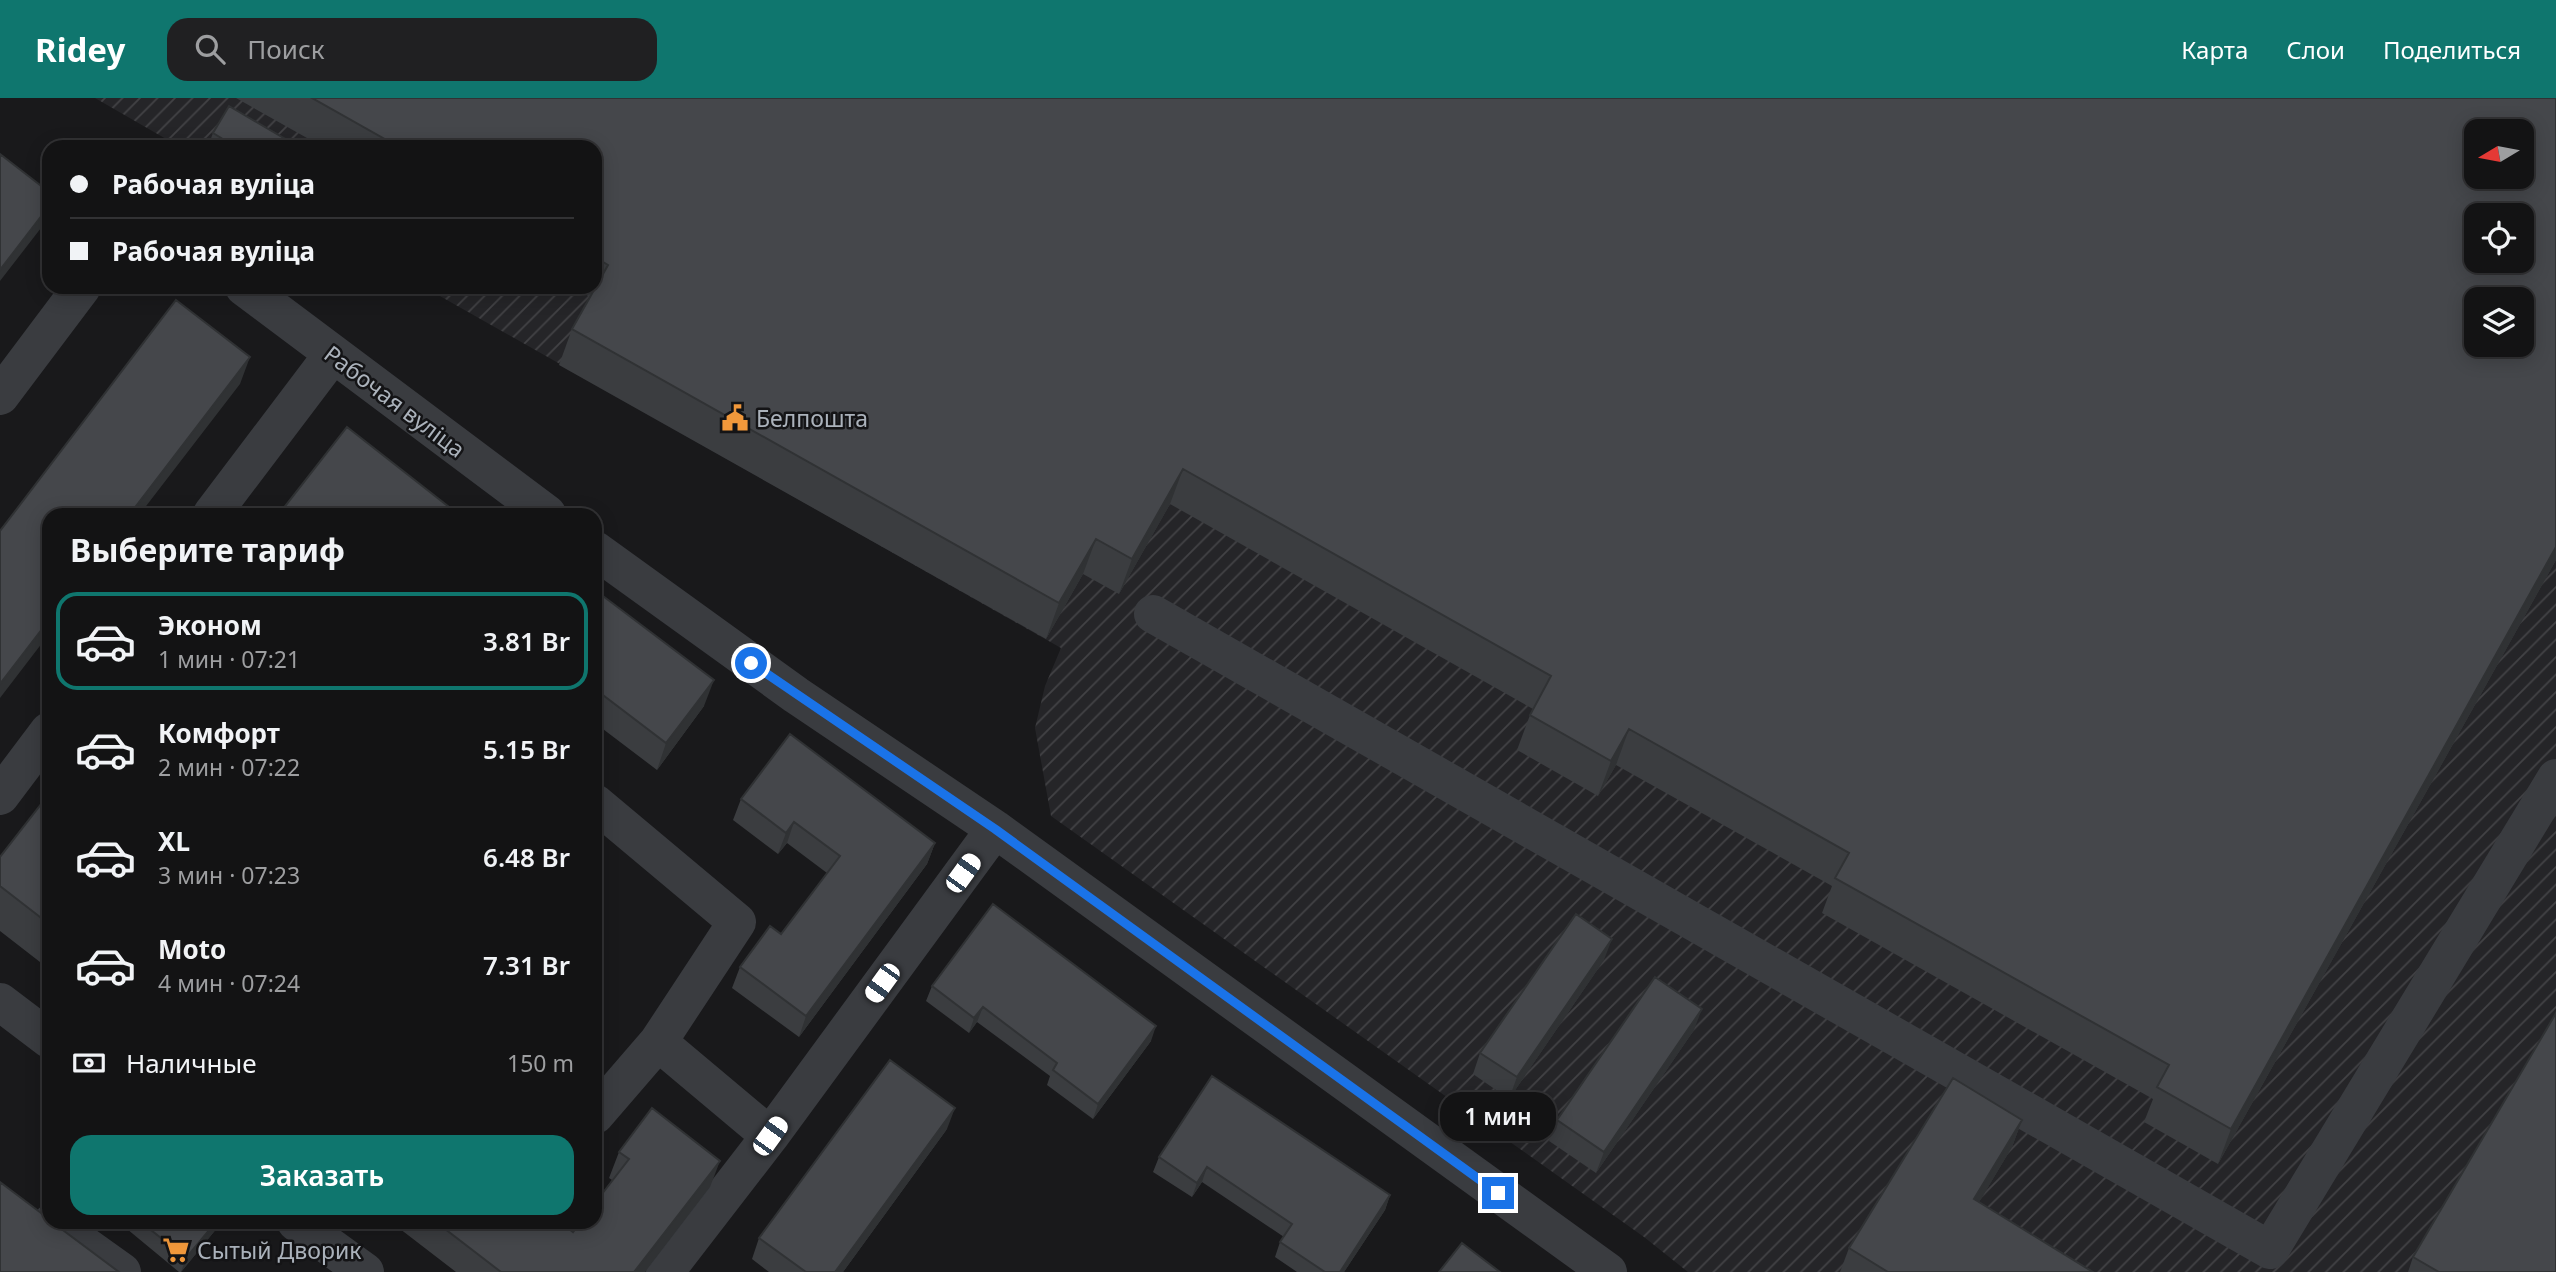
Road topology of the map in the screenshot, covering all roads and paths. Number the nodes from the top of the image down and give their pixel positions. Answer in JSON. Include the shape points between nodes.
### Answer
{"nodes":[{"id":1,"x":77,"y":294,"type":"edge"},
{"id":2,"x":253,"y":294,"type":"edge"},
{"id":3,"x":333,"y":354,"type":"junction"},
{"id":4,"x":0,"y":396,"type":"edge"},
{"id":5,"x":217,"y":508,"type":"edge"},
{"id":6,"x":539,"y":508,"type":"edge"},
{"id":7,"x":602,"y":555,"type":"edge"},
{"id":8,"x":1153,"y":614,"type":"dead end"},
{"id":9,"x":42,"y":740,"type":"edge"},
{"id":10,"x":2556,"y":778,"type":"edge"},
{"id":11,"x":0,"y":796,"type":"edge"},
{"id":12,"x":602,"y":809,"type":"edge"},
{"id":13,"x":995,"y":829,"type":"junction"},
{"id":14,"x":0,"y":1002,"type":"edge"},
{"id":15,"x":42,"y":1034,"type":"edge"},
{"id":16,"x":658,"y":1042,"type":"junction"},
{"id":17,"x":602,"y":1107,"type":"edge"},
{"id":18,"x":770,"y":1136,"type":"junction"},
{"id":19,"x":62,"y":1229,"type":"edge"},
{"id":20,"x":306,"y":1229,"type":"edge"},
{"id":21,"x":670,"y":1270,"type":"edge"},
{"id":22,"x":122,"y":1272,"type":"edge"},
{"id":23,"x":365,"y":1272,"type":"edge"},
{"id":24,"x":1608,"y":1272,"type":"edge"}],
"edges":[{"from":1,"to":4,"type":"street"},
{"from":2,"to":3,"type":"street","name":"Рабочая вуліца"},
{"from":3,"to":5,"type":"street"},
{"from":3,"to":6,"type":"street","name":"Рабочая вуліца"},
{"from":7,"to":13,"type":"street","via":[[796,695]]},
{"from":8,"to":10,"type":"street","via":[[2270,1250]]},
{"from":9,"to":11,"type":"street"},
{"from":12,"to":16,"type":"street","via":[[737,922]]},
{"from":13,"to":18,"type":"street"},
{"from":13,"to":24,"type":"street"},
{"from":14,"to":15,"type":"street"},
{"from":16,"to":17,"type":"street"},
{"from":16,"to":18,"type":"street"},
{"from":18,"to":21,"type":"street"},
{"from":19,"to":22,"type":"street"},
{"from":20,"to":23,"type":"street"}]}
